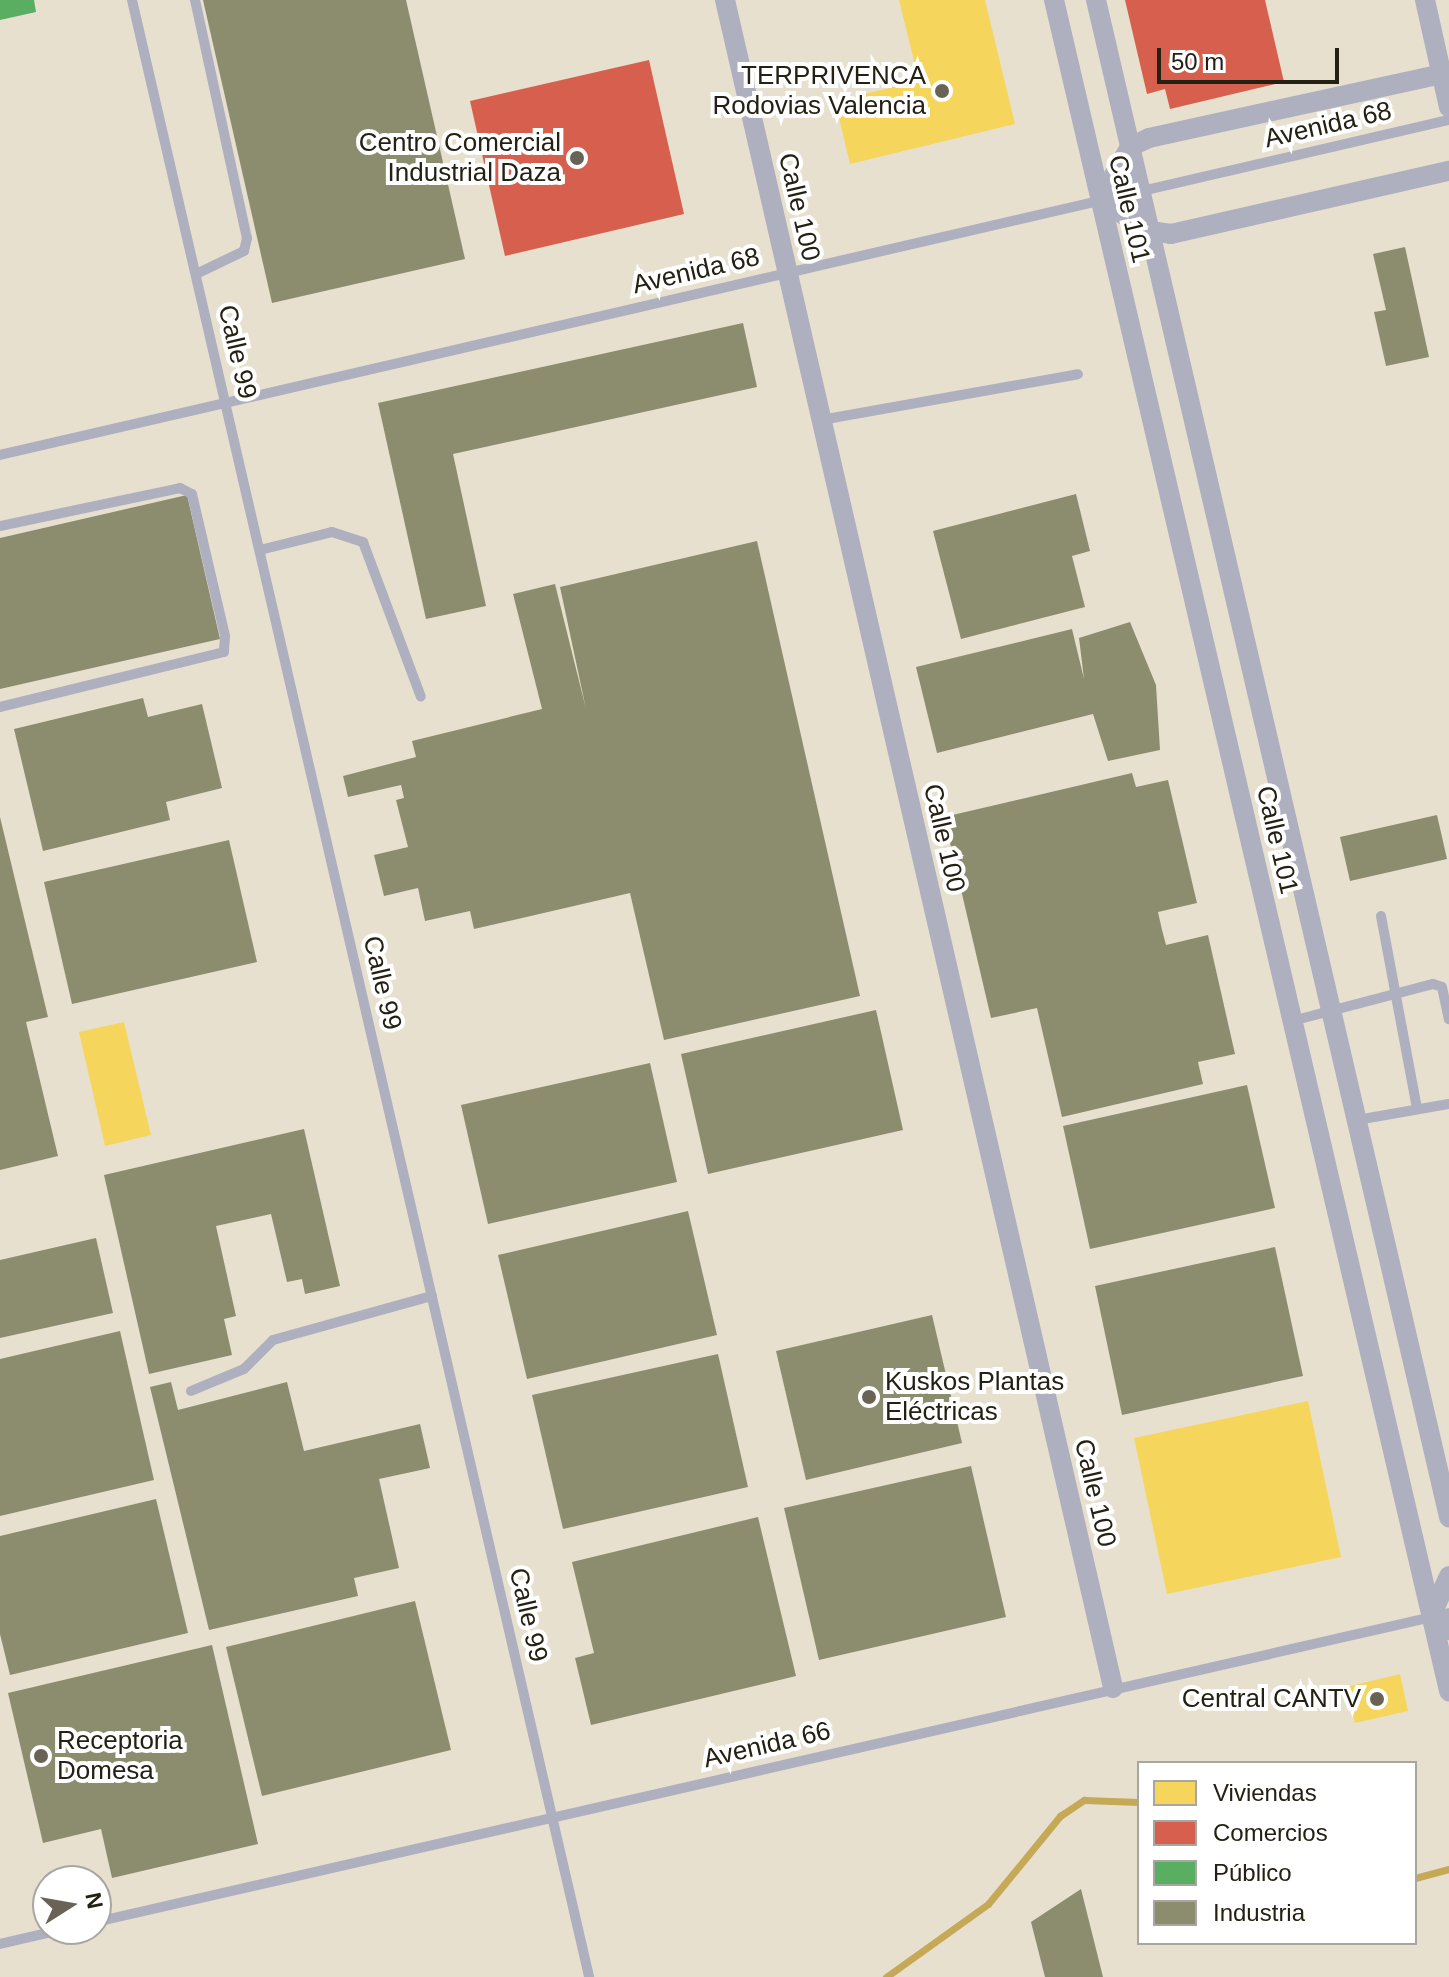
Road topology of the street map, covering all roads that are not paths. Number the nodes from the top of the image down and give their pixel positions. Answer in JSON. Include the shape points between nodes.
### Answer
{"nodes":[{"id":1,"x":132,"y":0,"type":"edge"},
{"id":2,"x":195,"y":0,"type":"edge"},
{"id":3,"x":725,"y":0,"type":"edge"},
{"id":4,"x":1054,"y":0,"type":"edge"},
{"id":5,"x":1096,"y":0,"type":"edge"},
{"id":6,"x":1425,"y":0,"type":"edge"},
{"id":7,"x":1445,"y":76,"type":"edge"},
{"id":8,"x":1449,"y":107,"type":"edge"},
{"id":9,"x":1449,"y":120,"type":"edge"},
{"id":10,"x":1130,"y":147,"type":"junction"},
{"id":11,"x":1449,"y":171,"type":"edge"},
{"id":12,"x":1140,"y":191,"type":"junction"},
{"id":13,"x":1100,"y":200,"type":"junction"},
{"id":14,"x":1150,"y":231,"type":"junction"},
{"id":15,"x":787,"y":273,"type":"junction"},
{"id":16,"x":196,"y":274,"type":"junction"},
{"id":17,"x":1078,"y":374,"type":"dead end"},
{"id":18,"x":226,"y":402,"type":"junction"},
{"id":19,"x":821,"y":420,"type":"junction"},
{"id":20,"x":0,"y":455,"type":"edge"},
{"id":21,"x":0,"y":526,"type":"edge"},
{"id":22,"x":260,"y":550,"type":"junction"},
{"id":23,"x":421,"y":697,"type":"dead end"},
{"id":24,"x":0,"y":707,"type":"edge"},
{"id":25,"x":1381,"y":916,"type":"dead end"},
{"id":26,"x":1394,"y":994,"type":"junction"},
{"id":27,"x":1331,"y":1011,"type":"junction"},
{"id":28,"x":1449,"y":1019,"type":"edge"},
{"id":29,"x":1292,"y":1021,"type":"junction"},
{"id":30,"x":1449,"y":1104,"type":"edge"},
{"id":31,"x":1417,"y":1109,"type":"junction"},
{"id":32,"x":1357,"y":1120,"type":"junction"},
{"id":33,"x":432,"y":1296,"type":"junction"},
{"id":34,"x":191,"y":1391,"type":"dead end"},
{"id":35,"x":1449,"y":1517,"type":"edge"},
{"id":36,"x":1449,"y":1576,"type":"edge"},
{"id":37,"x":1440,"y":1614,"type":"edge"},
{"id":38,"x":1449,"y":1630,"type":"edge"},
{"id":39,"x":1113,"y":1688,"type":"junction"},
{"id":40,"x":1449,"y":1691,"type":"edge"},
{"id":41,"x":552,"y":1818,"type":"junction"},
{"id":42,"x":112,"y":1918,"type":"edge"},
{"id":43,"x":32,"y":1937,"type":"edge"},
{"id":44,"x":0,"y":1944,"type":"edge"},
{"id":45,"x":589,"y":1977,"type":"edge"}],
"edges":[{"from":1,"to":16,"type":"lane","name":"Calle 99"},
{"from":2,"to":16,"type":"lane","via":[[247,238],[244,251]]},
{"from":3,"to":15,"type":"street","name":"Calle 100"},
{"from":4,"to":13,"type":"street","name":"Calle 101"},
{"from":5,"to":10,"type":"street","name":"Calle 101"},
{"from":6,"to":7,"type":"street"},
{"from":7,"to":8,"type":"street"},
{"from":7,"to":10,"type":"street"},
{"from":9,"to":12,"type":"lane","name":"Avenida 68"},
{"from":10,"to":12,"type":"street","name":"Calle 101"},
{"from":10,"to":13,"type":"street"},
{"from":11,"to":14,"type":"street","via":[[1171,234]]},
{"from":12,"to":13,"type":"lane","name":"Avenida 68"},
{"from":12,"to":14,"type":"street","name":"Calle 101"},
{"from":13,"to":14,"type":"street"},
{"from":13,"to":15,"type":"lane","name":"Avenida 68"},
{"from":13,"to":29,"type":"street","name":"Calle 101"},
{"from":14,"to":27,"type":"street","name":"Calle 101"},
{"from":15,"to":18,"type":"lane","name":"Avenida 68"},
{"from":15,"to":19,"type":"street","name":"Calle 100"},
{"from":16,"to":18,"type":"lane","name":"Calle 99"},
{"from":17,"to":19,"type":"lane"},
{"from":18,"to":20,"type":"lane","name":"Avenida 68"},
{"from":18,"to":22,"type":"lane","name":"Calle 99"},
{"from":19,"to":39,"type":"street","name":"Calle 100"},
{"from":21,"to":24,"type":"lane","via":[[180,488],[192,494],[225,636],[224,652]]},
{"from":22,"to":23,"type":"lane","via":[[332,532],[363,542]]},
{"from":22,"to":33,"type":"lane","name":"Calle 99"},
{"from":25,"to":26,"type":"lane"},
{"from":26,"to":27,"type":"lane"},
{"from":26,"to":28,"type":"lane","via":[[1442,987]]},
{"from":26,"to":31,"type":"lane"},
{"from":27,"to":29,"type":"lane"},
{"from":27,"to":32,"type":"street","name":"Calle 101"},
{"from":29,"to":37,"type":"street","name":"Calle 101"},
{"from":30,"to":31,"type":"lane"},
{"from":31,"to":32,"type":"lane"},
{"from":32,"to":35,"type":"street","name":"Calle 101"},
{"from":33,"to":34,"type":"lane","via":[[273,1340],[244,1369]]},
{"from":33,"to":41,"type":"lane","name":"Calle 99"},
{"from":36,"to":37,"type":"street"},
{"from":37,"to":38,"type":"street"},
{"from":37,"to":39,"type":"lane","name":"Avenida 66"},
{"from":37,"to":40,"type":"street","name":"Calle 101"},
{"from":39,"to":41,"type":"lane","name":"Avenida 66"},
{"from":41,"to":42,"type":"lane","name":"Avenida 66"},
{"from":41,"to":45,"type":"lane","name":"Calle 99"},
{"from":43,"to":44,"type":"lane"}]}
